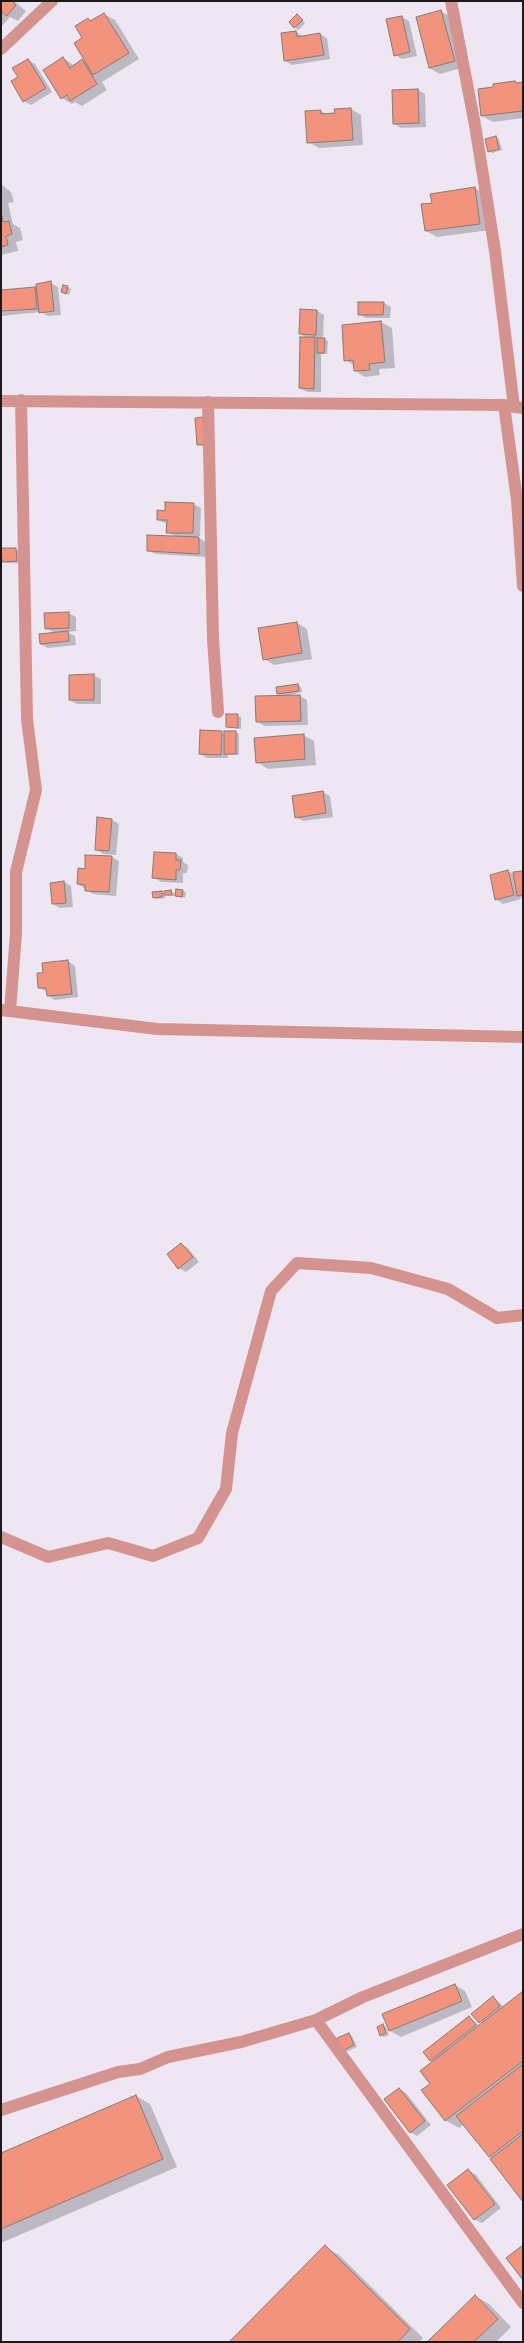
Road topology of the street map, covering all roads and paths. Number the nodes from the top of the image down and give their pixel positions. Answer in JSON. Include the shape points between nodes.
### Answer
{"nodes":[{"id":1,"x":52,"y":1,"type":"edge"},
{"id":2,"x":451,"y":1,"type":"edge"},
{"id":3,"x":1,"y":49,"type":"edge"},
{"id":4,"x":21,"y":400,"type":"junction"},
{"id":5,"x":1,"y":401,"type":"edge"},
{"id":6,"x":208,"y":402,"type":"junction"},
{"id":7,"x":514,"y":407,"type":"edge"},
{"id":8,"x":523,"y":586,"type":"edge"},
{"id":9,"x":218,"y":712,"type":"dead end"},
{"id":10,"x":5,"y":1011,"type":"edge"},
{"id":11,"x":523,"y":1037,"type":"edge"},
{"id":12,"x":523,"y":1315,"type":"edge"},
{"id":13,"x":1,"y":1538,"type":"edge"},
{"id":14,"x":523,"y":1934,"type":"edge"},
{"id":15,"x":316,"y":2020,"type":"junction"},
{"id":16,"x":1,"y":2110,"type":"edge"},
{"id":17,"x":523,"y":2303,"type":"edge"}],
"edges":[{"from":1,"to":3,"type":"street"},
{"from":2,"to":7,"type":"street","via":[[494,243]]},
{"from":4,"to":5,"type":"street"},
{"from":4,"to":6,"type":"street"},
{"from":4,"to":10,"type":"street","via":[[27,719],[36,790],[16,872],[16,933]]},
{"from":6,"to":7,"type":"street"},
{"from":6,"to":9,"type":"street","via":[[213,639]]},
{"from":7,"to":8,"type":"street","via":[[516,500]]},
{"from":10,"to":11,"type":"street","via":[[157,1029]]},
{"from":12,"to":13,"type":"street","via":[[497,1318],[448,1289],[371,1268],[297,1263],[271,1291],[232,1433],[226,1489],[198,1538],[153,1556],[108,1543],[48,1556]]},
{"from":14,"to":15,"type":"street","via":[[363,1997]]},
{"from":15,"to":16,"type":"street","via":[[241,2042],[168,2057],[140,2069],[118,2072]]},
{"from":15,"to":17,"type":"street"}]}
